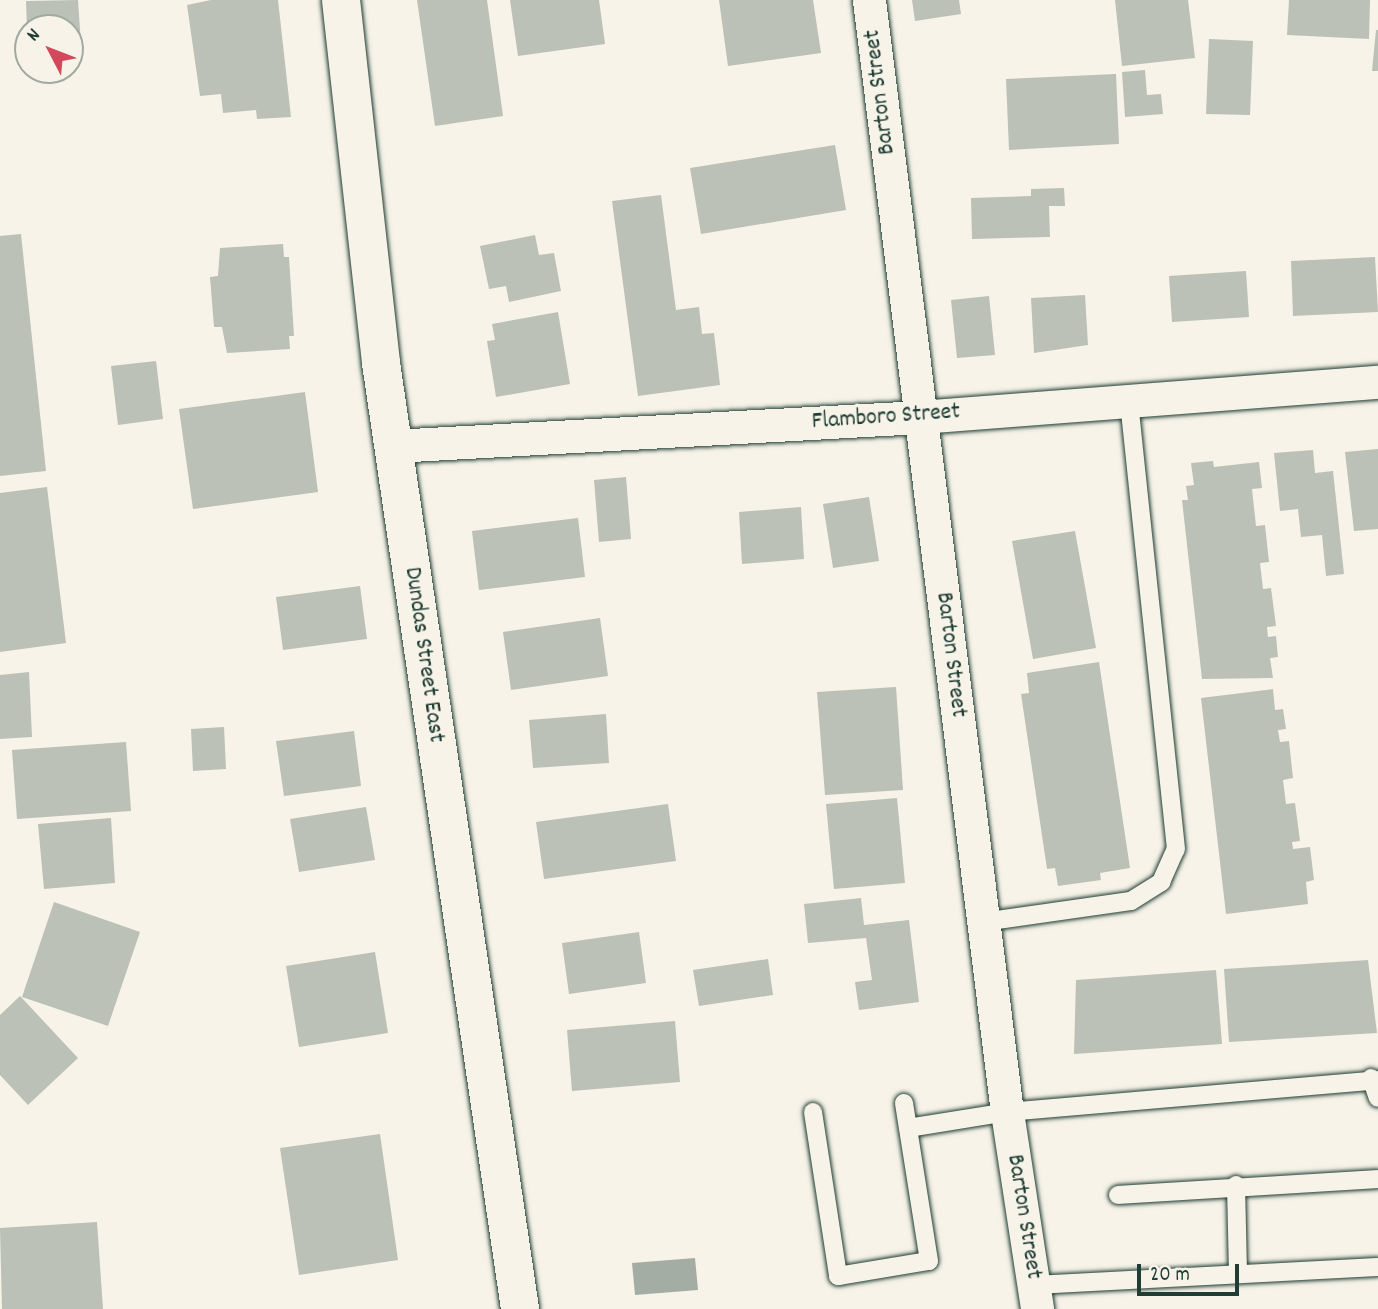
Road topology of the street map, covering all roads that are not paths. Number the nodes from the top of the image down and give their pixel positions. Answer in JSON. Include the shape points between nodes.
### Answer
{"nodes":[{"id":1,"x":341,"y":0,"type":"edge"},
{"id":2,"x":869,"y":0,"type":"edge"},
{"id":3,"x":1378,"y":382,"type":"edge"},
{"id":4,"x":1129,"y":401,"type":"junction"},
{"id":5,"x":920,"y":417,"type":"junction"},
{"id":6,"x":393,"y":446,"type":"junction"},
{"id":7,"x":983,"y":922,"type":"junction"},
{"id":8,"x":1374,"y":1079,"type":"edge"},
{"id":9,"x":1378,"y":1098,"type":"edge"},
{"id":10,"x":904,"y":1102,"type":"dead end"},
{"id":11,"x":813,"y":1112,"type":"dead end"},
{"id":12,"x":1007,"y":1112,"type":"junction"},
{"id":13,"x":908,"y":1128,"type":"junction"},
{"id":14,"x":1378,"y":1179,"type":"edge"},
{"id":15,"x":1236,"y":1185,"type":"junction"},
{"id":16,"x":1118,"y":1195,"type":"dead end"},
{"id":17,"x":1378,"y":1267,"type":"edge"},
{"id":18,"x":1238,"y":1275,"type":"junction"},
{"id":19,"x":1036,"y":1297,"type":"edge"},
{"id":20,"x":520,"y":1309,"type":"edge"}],
"edges":[{"from":1,"to":6,"type":"main road","name":"Dundas Street East","via":[[359,185]]},
{"from":2,"to":5,"type":"street","name":"Barton Street"},
{"from":3,"to":4,"type":"street","name":"Flamboro Street"},
{"from":4,"to":5,"type":"street","name":"Flamboro Street"},
{"from":4,"to":7,"type":"lane","via":[[1173,858],[1161,882],[1131,901]]},
{"from":5,"to":6,"type":"street","name":"Flamboro Street"},
{"from":5,"to":7,"type":"street","name":"Barton Street"},
{"from":6,"to":20,"type":"main road","name":"Dundas Street East"},
{"from":7,"to":12,"type":"street","name":"Barton Street"},
{"from":8,"to":9,"type":"lane"},
{"from":8,"to":12,"type":"lane"},
{"from":10,"to":13,"type":"lane"},
{"from":11,"to":13,"type":"lane","via":[[838,1276],[929,1261]]},
{"from":12,"to":13,"type":"lane"},
{"from":12,"to":19,"type":"street","name":"Barton Street"},
{"from":14,"to":15,"type":"lane"},
{"from":15,"to":16,"type":"lane"},
{"from":15,"to":18,"type":"lane"},
{"from":17,"to":18,"type":"lane"},
{"from":18,"to":19,"type":"lane"}]}
